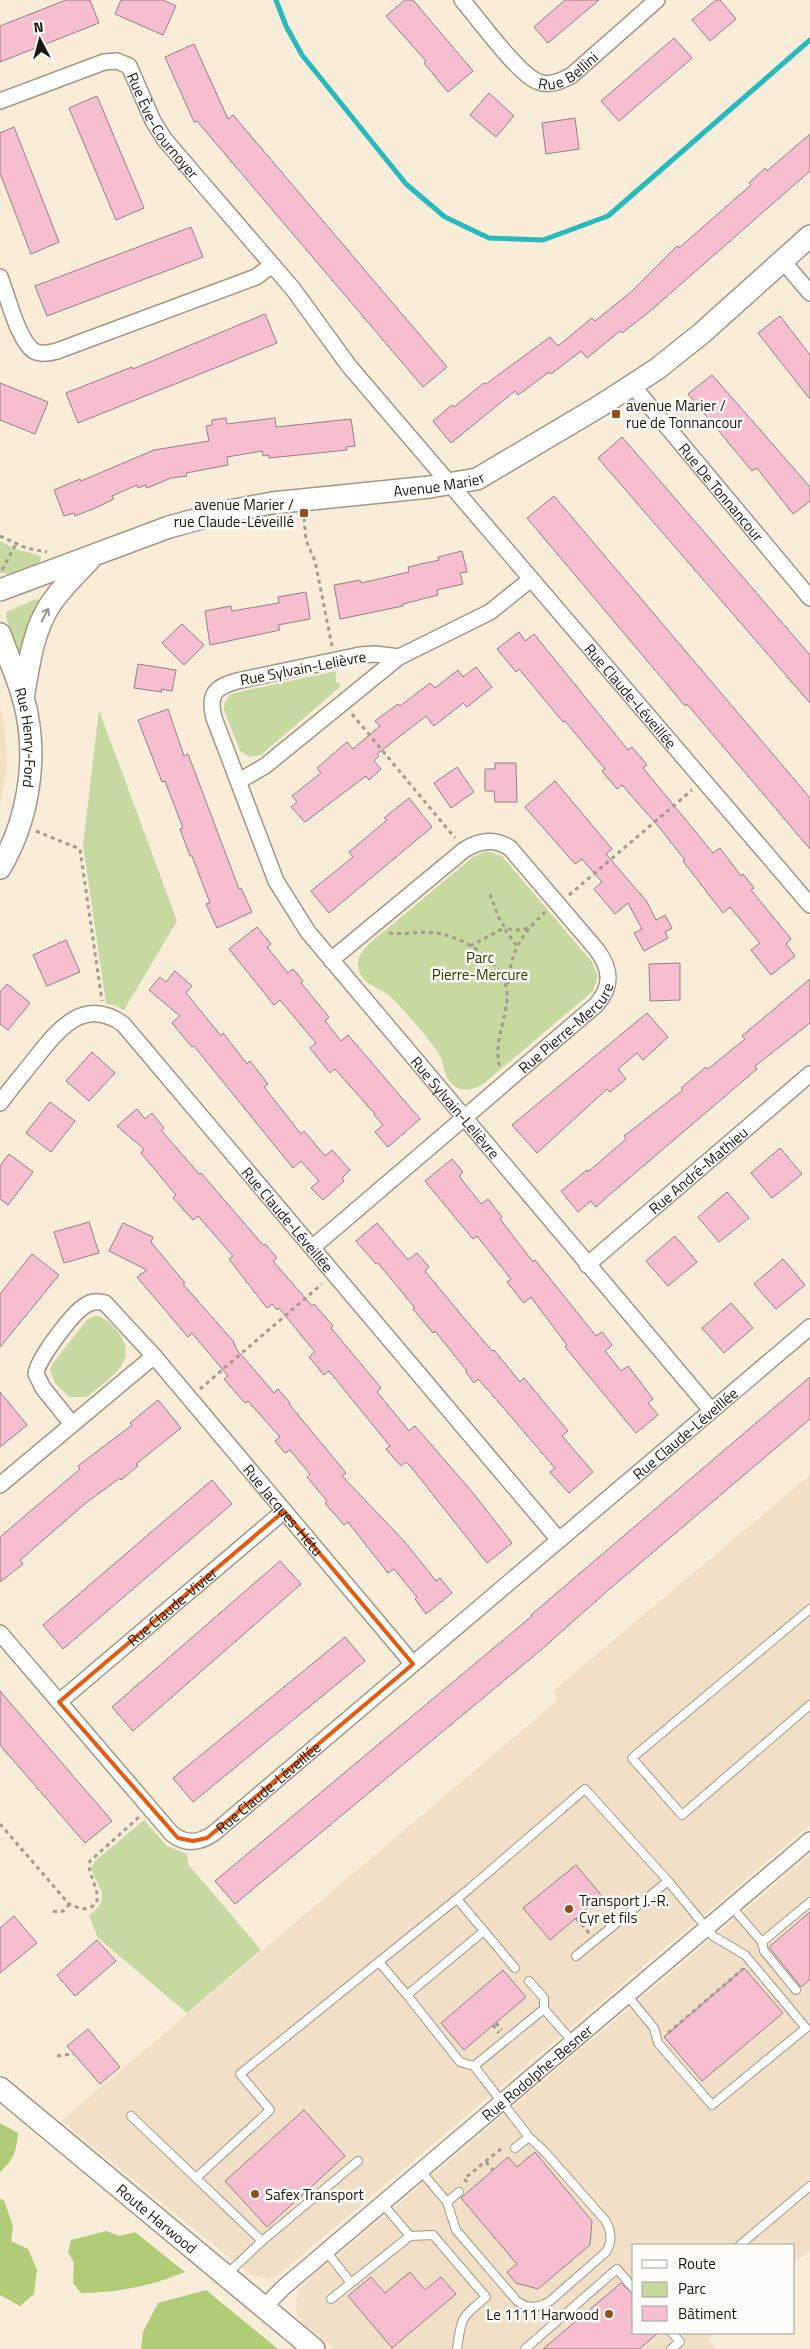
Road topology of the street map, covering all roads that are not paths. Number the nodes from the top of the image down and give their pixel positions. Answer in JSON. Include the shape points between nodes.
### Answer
{"nodes":[{"id":1,"x":462,"y":0,"type":"edge"},
{"id":2,"x":657,"y":0,"type":"edge"},
{"id":3,"x":0,"y":101,"type":"edge"},
{"id":4,"x":810,"y":236,"type":"edge"},
{"id":5,"x":782,"y":260,"type":"junction"},
{"id":6,"x":272,"y":265,"type":"junction"},
{"id":7,"x":0,"y":277,"type":"edge"},
{"id":8,"x":810,"y":293,"type":"edge"},
{"id":9,"x":633,"y":386,"type":"junction"},
{"id":10,"x":452,"y":485,"type":"junction"},
{"id":11,"x":94,"y":555,"type":"junction"},
{"id":12,"x":531,"y":579,"type":"junction"},
{"id":13,"x":0,"y":590,"type":"edge"},
{"id":14,"x":810,"y":598,"type":"edge"},
{"id":15,"x":0,"y":634,"type":"edge"},
{"id":16,"x":399,"y":657,"type":"junction"},
{"id":17,"x":23,"y":698,"type":"junction"},
{"id":18,"x":239,"y":781,"type":"junction"},
{"id":19,"x":0,"y":868,"type":"edge"},
{"id":20,"x":810,"y":905,"type":"edge"},
{"id":21,"x":331,"y":960,"type":"junction"},
{"id":22,"x":810,"y":1074,"type":"edge"},
{"id":23,"x":0,"y":1102,"type":"edge"},
{"id":24,"x":464,"y":1117,"type":"junction"},
{"id":25,"x":313,"y":1248,"type":"junction"},
{"id":26,"x":587,"y":1265,"type":"junction"},
{"id":27,"x":810,"y":1328,"type":"edge"},
{"id":28,"x":154,"y":1356,"type":"junction"},
{"id":29,"x":711,"y":1410,"type":"junction"},
{"id":30,"x":72,"y":1424,"type":"junction"},
{"id":31,"x":0,"y":1485,"type":"edge"},
{"id":32,"x":284,"y":1511,"type":"junction"},
{"id":33,"x":559,"y":1540,"type":"junction"},
{"id":34,"x":810,"y":1609,"type":"edge"},
{"id":35,"x":0,"y":1633,"type":"edge"},
{"id":36,"x":413,"y":1664,"type":"junction"},
{"id":37,"x":59,"y":1702,"type":"junction"},
{"id":38,"x":810,"y":1705,"type":"edge"},
{"id":39,"x":810,"y":1840,"type":"edge"},
{"id":40,"x":668,"y":1881,"type":"junction"},
{"id":41,"x":457,"y":1899,"type":"junction"},
{"id":42,"x":810,"y":1902,"type":"edge"},
{"id":43,"x":731,"y":1906,"type":"junction"},
{"id":44,"x":706,"y":1927,"type":"junction"},
{"id":45,"x":484,"y":1932,"type":"junction"},
{"id":46,"x":762,"y":1942,"type":"junction"},
{"id":47,"x":576,"y":1956,"type":"dead end"},
{"id":48,"x":380,"y":1962,"type":"junction"},
{"id":49,"x":515,"y":1968,"type":"dead end"},
{"id":50,"x":529,"y":1981,"type":"dead end"},
{"id":51,"x":796,"y":1990,"type":"dead end"},
{"id":52,"x":407,"y":1995,"type":"junction"},
{"id":53,"x":627,"y":1995,"type":"junction"},
{"id":54,"x":544,"y":2009,"type":"junction"},
{"id":55,"x":572,"y":2041,"type":"junction"},
{"id":56,"x":474,"y":2066,"type":"junction"},
{"id":57,"x":0,"y":2088,"type":"edge"},
{"id":58,"x":501,"y":2101,"type":"junction"},
{"id":59,"x":131,"y":2116,"type":"dead end"},
{"id":60,"x":529,"y":2137,"type":"junction"},
{"id":61,"x":515,"y":2148,"type":"dead end"},
{"id":62,"x":358,"y":2161,"type":"dead end"},
{"id":63,"x":420,"y":2170,"type":"junction"},
{"id":64,"x":196,"y":2178,"type":"junction"},
{"id":65,"x":810,"y":2186,"type":"edge"},
{"id":66,"x":459,"y":2192,"type":"dead end"},
{"id":67,"x":447,"y":2202,"type":"junction"},
{"id":68,"x":382,"y":2203,"type":"junction"},
{"id":69,"x":410,"y":2236,"type":"junction"},
{"id":70,"x":262,"y":2241,"type":"junction"},
{"id":71,"x":741,"y":2244,"type":"edge"},
{"id":72,"x":326,"y":2250,"type":"junction"},
{"id":73,"x":226,"y":2275,"type":"junction"},
{"id":74,"x":351,"y":2283,"type":"junction"},
{"id":75,"x":632,"y":2287,"type":"edge"},
{"id":76,"x":331,"y":2299,"type":"dead end"},
{"id":77,"x":264,"y":2306,"type":"junction"},
{"id":78,"x":673,"y":2334,"type":"edge"},
{"id":79,"x":314,"y":2349,"type":"edge"},
{"id":80,"x":457,"y":2349,"type":"edge"},
{"id":81,"x":525,"y":2349,"type":"edge"},
{"id":82,"x":671,"y":2349,"type":"edge"}],
"edges":[{"from":1,"to":2,"type":"street","name":"Rue Bellini","via":[[518,66],[544,84],[572,75]]},
{"from":3,"to":6,"type":"street","name":"Rue Ève-Cournoyer","via":[[104,62],[117,61],[129,66],[152,121],[165,140]]},
{"from":4,"to":5,"type":"street","name":"Avenue Marier"},
{"from":5,"to":8,"type":"street"},
{"from":5,"to":9,"type":"street","name":"Avenue Marier","via":[[702,333]]},
{"from":6,"to":7,"type":"street","via":[[256,277],[50,353],[34,351],[25,342]]},
{"from":6,"to":10,"type":"street","name":"Rue Ève-Cournoyer","via":[[349,366]]},
{"from":9,"to":10,"type":"street","name":"Avenue Marier","via":[[486,475]]},
{"from":9,"to":14,"type":"street","name":"Rue De Tonnancour"},
{"from":10,"to":11,"type":"street","name":"Avenue Marier","via":[[239,508],[193,520]]},
{"from":10,"to":12,"type":"street","name":"Rue Claude-Léveillée"},
{"from":11,"to":13,"type":"street","name":"Avenue Marier"},
{"from":17,"to":11,"type":"street","one_way":true,"via":[[34,642],[44,616],[59,593]]},
{"from":12,"to":16,"type":"street","name":"Rue Sylvain-Lelièvre","via":[[490,612]]},
{"from":12,"to":20,"type":"street","name":"Rue Claude-Léveillée"},
{"from":15,"to":17,"type":"street","name":"Rue Henry-Ford"},
{"from":16,"to":18,"type":"street","name":"Rue Sylvain-Lelièvre","via":[[266,766]]},
{"from":16,"to":18,"type":"street","name":"Rue Sylvain-Lelièvre","via":[[360,655],[237,680],[218,689],[213,694],[211,708]]},
{"from":17,"to":19,"type":"street","name":"Rue Henry-Ford","via":[[30,739],[27,796],[16,836]]},
{"from":18,"to":21,"type":"street","name":"Rue Sylvain-Lelièvre","via":[[276,881],[300,922]]},
{"from":21,"to":24,"type":"street","name":"Rue Sylvain-Lelièvre"},
{"from":21,"to":24,"type":"street","name":"Rue Pierre-Mercure","via":[[472,845],[488,840],[502,843],[525,864],[603,959],[609,984],[596,1004]]},
{"from":22,"to":26,"type":"street","name":"Rue André-Mathieu"},
{"from":23,"to":25,"type":"street","name":"Rue Claude-Léveillée","via":[[62,1028],[81,1016],[108,1015],[128,1028]]},
{"from":24,"to":25,"type":"street","name":"Rue Pierre-Mercure"},
{"from":24,"to":26,"type":"street","name":"Rue Sylvain-Lelièvre"},
{"from":25,"to":33,"type":"street","name":"Rue Claude-Léveillée"},
{"from":26,"to":29,"type":"street","name":"Rue Sylvain-Lelièvre"},
{"from":27,"to":29,"type":"street","name":"Rue Claude-Léveillée"},
{"from":28,"to":30,"type":"street"},
{"from":28,"to":30,"type":"street","name":"Rue Jacques-Hétu","via":[[105,1303],[94,1302],[81,1308],[39,1360],[36,1374]]},
{"from":28,"to":32,"type":"street","name":"Rue Jacques-Hétu"},
{"from":29,"to":33,"type":"street","name":"Rue Claude-Léveillée"},
{"from":30,"to":31,"type":"street"},
{"from":32,"to":36,"type":"street","name":"Rue Jacques-Hétu"},
{"from":32,"to":37,"type":"street","name":"Rue Claude-Vivier"},
{"from":33,"to":36,"type":"street","name":"Rue Claude-Léveillée"},
{"from":34,"to":38,"type":"lane","via":[[632,1758],[682,1815]]},
{"from":35,"to":37,"type":"street","name":"Rue Claude-Léveillée"},
{"from":36,"to":37,"type":"street","name":"Rue Claude-Léveillée","via":[[214,1833],[193,1841],[185,1841],[172,1834]]},
{"from":39,"to":43,"type":"street","name":"Rue Rodolphe-Besner"},
{"from":40,"to":41,"type":"lane","via":[[585,1789]]},
{"from":40,"to":44,"type":"lane"},
{"from":40,"to":47,"type":"lane"},
{"from":41,"to":45,"type":"lane"},
{"from":41,"to":48,"type":"lane"},
{"from":42,"to":46,"type":"lane"},
{"from":43,"to":44,"type":"street","name":"Rue Rodolphe-Besner"},
{"from":43,"to":46,"type":"lane"},
{"from":44,"to":53,"type":"street","name":"Rue Rodolphe-Besner"},
{"from":44,"to":53,"type":"lane","via":[[718,1941],[745,1955],[806,2028],[712,2105],[658,2043],[654,2028]]},
{"from":45,"to":49,"type":"lane"},
{"from":45,"to":52,"type":"lane"},
{"from":46,"to":51,"type":"lane","via":[[764,1951]]},
{"from":48,"to":52,"type":"lane"},
{"from":48,"to":64,"type":"lane","via":[[240,2074],[270,2110]]},
{"from":50,"to":54,"type":"lane","via":[[544,1998]]},
{"from":52,"to":56,"type":"lane","via":[[460,2062]]},
{"from":53,"to":55,"type":"street","name":"Rue Rodolphe-Besner"},
{"from":54,"to":55,"type":"lane"},
{"from":54,"to":56,"type":"lane"},
{"from":55,"to":58,"type":"street","name":"Rue Rodolphe-Besner"},
{"from":56,"to":58,"type":"lane"},
{"from":57,"to":73,"type":"street","name":"Route Harwood"},
{"from":58,"to":60,"type":"lane"},
{"from":58,"to":63,"type":"street","name":"Rue Rodolphe-Besner"},
{"from":59,"to":64,"type":"lane"},
{"from":60,"to":61,"type":"lane"},
{"from":60,"to":67,"type":"lane","via":[[605,2220],[611,2234],[606,2252],[550,2301],[531,2307],[517,2301],[456,2230]]},
{"from":62,"to":70,"type":"lane"},
{"from":63,"to":67,"type":"lane"},
{"from":63,"to":68,"type":"street","name":"Rue Rodolphe-Besner"},
{"from":64,"to":70,"type":"lane"},
{"from":65,"to":71,"type":"lane"},
{"from":66,"to":67,"type":"lane"},
{"from":68,"to":69,"type":"lane"},
{"from":68,"to":72,"type":"street","name":"Rue Rodolphe-Besner"},
{"from":69,"to":74,"type":"lane"},
{"from":69,"to":80,"type":"lane","via":[[433,2235],[486,2297],[465,2315],[460,2324]]},
{"from":70,"to":73,"type":"lane"},
{"from":72,"to":74,"type":"lane"},
{"from":72,"to":77,"type":"street","name":"Rue Rodolphe-Besner"},
{"from":73,"to":77,"type":"street","name":"Route Harwood"},
{"from":74,"to":76,"type":"lane"},
{"from":75,"to":81,"type":"lane","via":[[616,2269]]},
{"from":77,"to":79,"type":"street","name":"Route Harwood"},
{"from":78,"to":82,"type":"lane","via":[[680,2342]]}]}
